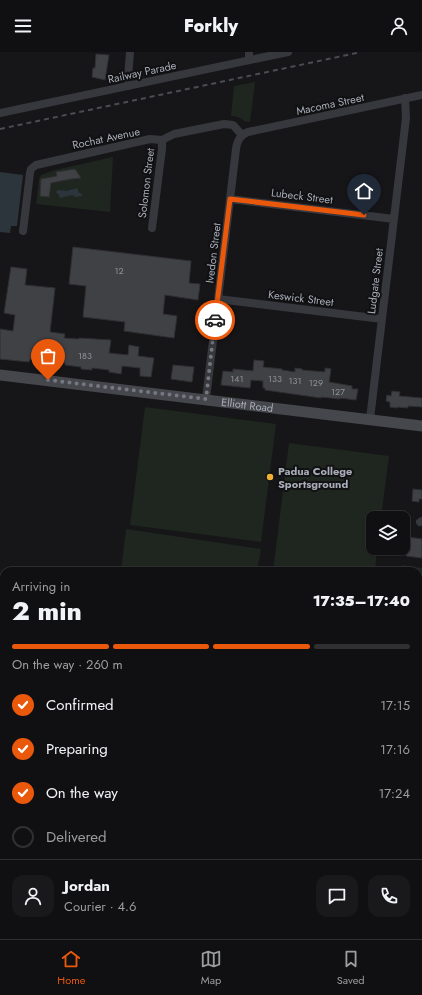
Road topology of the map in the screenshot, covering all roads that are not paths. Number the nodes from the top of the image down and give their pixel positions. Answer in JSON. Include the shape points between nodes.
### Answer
{"nodes":[{"id":1,"x":130,"y":52,"type":"edge"},
{"id":2,"x":288,"y":52,"type":"edge"},
{"id":3,"x":249,"y":56,"type":"edge"},
{"id":4,"x":129,"y":86,"type":"junction"},
{"id":5,"x":422,"y":95,"type":"edge"},
{"id":6,"x":405,"y":98,"type":"junction"},
{"id":7,"x":0,"y":113,"type":"edge"},
{"id":8,"x":242,"y":135,"type":"junction"},
{"id":9,"x":162,"y":140,"type":"junction"},
{"id":10,"x":230,"y":199,"type":"junction"},
{"id":11,"x":394,"y":219,"type":"junction"},
{"id":12,"x":152,"y":228,"type":"dead end"},
{"id":13,"x":23,"y":230,"type":"dead end"},
{"id":14,"x":218,"y":299,"type":"junction"},
{"id":15,"x":382,"y":319,"type":"junction"},
{"id":16,"x":0,"y":375,"type":"edge"},
{"id":17,"x":206,"y":399,"type":"junction"},
{"id":18,"x":370,"y":419,"type":"junction"},
{"id":19,"x":422,"y":426,"type":"edge"}],
"edges":[{"from":1,"to":4,"type":"street"},
{"from":2,"to":3,"type":"street","name":"Railway Parade"},
{"from":3,"to":4,"type":"street","name":"Railway Parade"},
{"from":4,"to":7,"type":"street","name":"Railway Parade"},
{"from":5,"to":6,"type":"street","name":"Macoma Street"},
{"from":6,"to":8,"type":"street","name":"Macoma Street"},
{"from":6,"to":11,"type":"street","name":"Ludgate Street","via":[[406,118]]},
{"from":8,"to":9,"type":"street","name":"Rochat Avenue","via":[[234,126],[227,123],[174,134]]},
{"from":8,"to":10,"type":"street","name":"Ivedon Street","via":[[236,146]]},
{"from":9,"to":12,"type":"street","name":"Solomon Street"},
{"from":9,"to":13,"type":"street","name":"Rochat Avenue","via":[[150,139],[34,166],[30,171]]},
{"from":10,"to":11,"type":"street","name":"Lubeck Street"},
{"from":10,"to":14,"type":"street","name":"Ivedon Street"},
{"from":11,"to":15,"type":"street","name":"Ludgate Street"},
{"from":14,"to":15,"type":"street","name":"Keswick Street"},
{"from":14,"to":17,"type":"street","name":"Ivedon Street"},
{"from":15,"to":18,"type":"street","name":"Ludgate Street"},
{"from":16,"to":17,"type":"street","name":"Elliott Road"},
{"from":17,"to":18,"type":"street","name":"Elliott Road"},
{"from":18,"to":19,"type":"street","name":"Elliott Road"}]}
